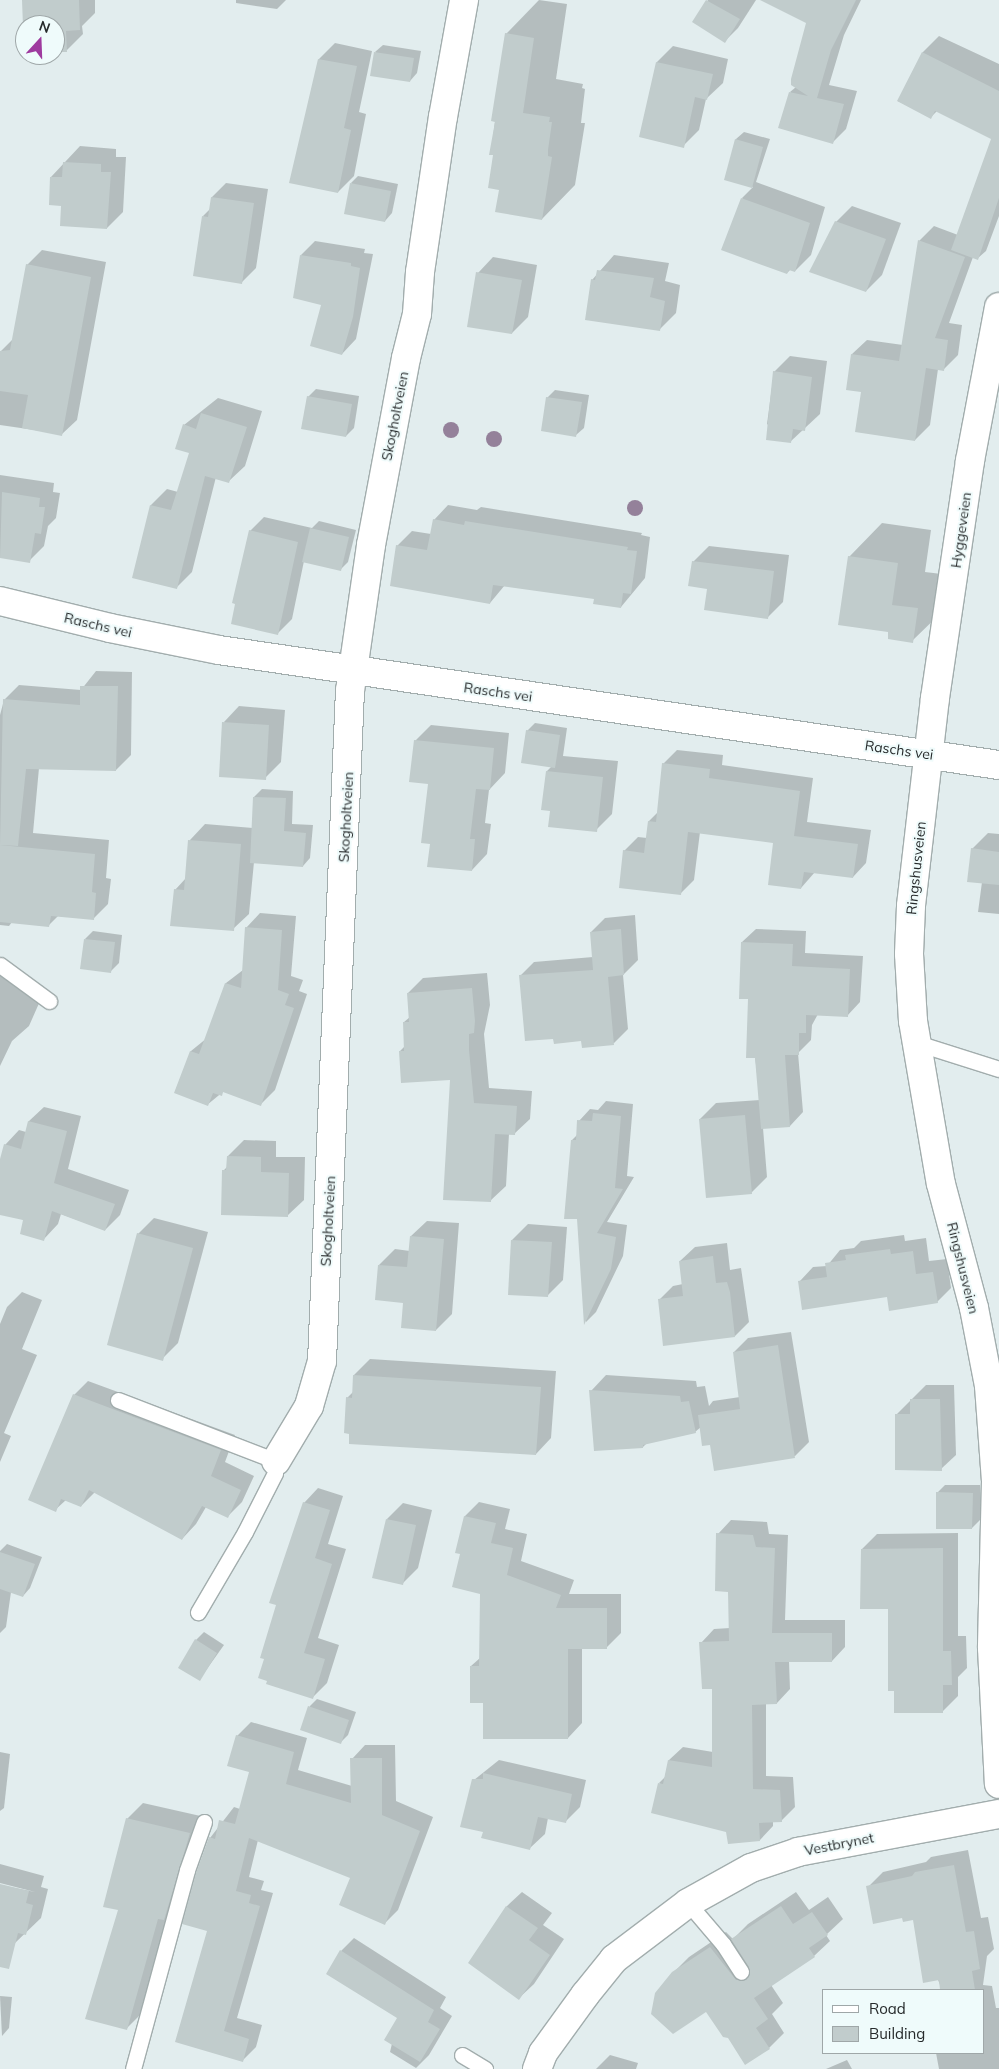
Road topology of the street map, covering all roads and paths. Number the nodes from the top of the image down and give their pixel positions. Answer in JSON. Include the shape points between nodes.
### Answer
{"nodes":[{"id":1,"x":464,"y":0,"type":"edge"},
{"id":2,"x":999,"y":307,"type":"edge"},
{"id":3,"x":0,"y":601,"type":"edge"},
{"id":4,"x":354,"y":672,"type":"junction"},
{"id":5,"x":928,"y":754,"type":"junction"},
{"id":6,"x":999,"y":764,"type":"edge"},
{"id":7,"x":0,"y":965,"type":"edge"},
{"id":8,"x":49,"y":1001,"type":"dead end"},
{"id":9,"x":917,"y":1043,"type":"junction"},
{"id":10,"x":999,"y":1069,"type":"edge"},
{"id":11,"x":118,"y":1400,"type":"dead end"},
{"id":12,"x":276,"y":1461,"type":"junction"},
{"id":13,"x":198,"y":1612,"type":"dead end"},
{"id":14,"x":999,"y":1784,"type":"edge"},
{"id":15,"x":999,"y":1814,"type":"edge"},
{"id":16,"x":204,"y":1822,"type":"dead end"},
{"id":17,"x":688,"y":1903,"type":"junction"},
{"id":18,"x":741,"y":1972,"type":"dead end"},
{"id":19,"x":462,"y":2055,"type":"dead end"},
{"id":20,"x":133,"y":2069,"type":"edge"},
{"id":21,"x":485,"y":2069,"type":"edge"},
{"id":22,"x":537,"y":2069,"type":"edge"}],
"edges":[{"from":1,"to":4,"type":"street","name":"Skogholtveien","via":[[443,117],[420,272],[417,314],[371,545]]},
{"from":2,"to":5,"type":"street","name":"Hyggeveien","via":[[970,460]]},
{"from":3,"to":4,"type":"street","name":"Raschs vei","via":[[164,640]]},
{"from":4,"to":5,"type":"street","name":"Raschs vei"},
{"from":4,"to":12,"type":"street","name":"Skogholtveien","via":[[350,691],[322,1361],[309,1406]]},
{"from":5,"to":6,"type":"street","name":"Raschs vei"},
{"from":5,"to":9,"type":"street","name":"Ringshusveien","via":[[911,906],[909,954]]},
{"from":7,"to":8,"type":"lane"},
{"from":9,"to":10,"type":"lane"},
{"from":9,"to":14,"type":"street","name":"Ringshusveien","via":[[941,1184],[974,1308],[991,1404],[997,1534],[993,1695]]},
{"from":11,"to":12,"type":"lane"},
{"from":12,"to":13,"type":"lane","name":"Skogholtveien","via":[[275,1473],[245,1532]]},
{"from":15,"to":17,"type":"street","name":"Vestbrynet","via":[[798,1852],[751,1868]]},
{"from":16,"to":20,"type":"lane","via":[[187,1870]]},
{"from":17,"to":18,"type":"lane","via":[[723,1944]]},
{"from":17,"to":22,"type":"street","name":"Vestbrynet","via":[[614,1959],[543,2053]]},
{"from":19,"to":21,"type":"lane"}]}
